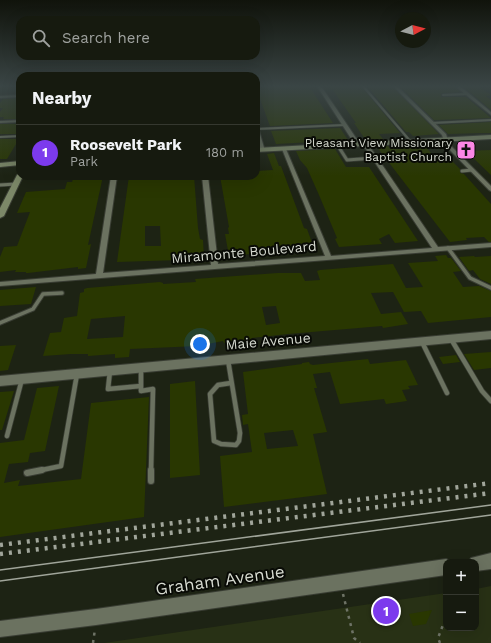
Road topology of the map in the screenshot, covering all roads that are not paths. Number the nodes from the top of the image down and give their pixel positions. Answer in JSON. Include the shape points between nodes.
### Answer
{"nodes":[{"id":1,"x":338,"y":116,"type":"edge"},
{"id":2,"x":389,"y":116,"type":"edge"},
{"id":3,"x":425,"y":116,"type":"edge"},
{"id":4,"x":491,"y":120,"type":"edge"},
{"id":5,"x":16,"y":121,"type":"edge"},
{"id":6,"x":0,"y":122,"type":"edge"},
{"id":7,"x":432,"y":123,"type":"junction"},
{"id":8,"x":344,"y":125,"type":"junction"},
{"id":9,"x":260,"y":128,"type":"edge"},
{"id":10,"x":16,"y":136,"type":"edge"},
{"id":11,"x":0,"y":137,"type":"edge"},
{"id":12,"x":491,"y":137,"type":"edge"},
{"id":13,"x":446,"y":140,"type":"junction"},
{"id":14,"x":260,"y":141,"type":"edge"},
{"id":15,"x":411,"y":142,"type":"junction"},
{"id":16,"x":362,"y":144,"type":"junction"},
{"id":17,"x":338,"y":146,"type":"junction"},
{"id":18,"x":284,"y":149,"type":"junction"},
{"id":19,"x":263,"y":150,"type":"joint"},
{"id":20,"x":374,"y":158,"type":"junction"},
{"id":21,"x":0,"y":164,"type":"edge"},
{"id":22,"x":16,"y":164,"type":"edge"},
{"id":23,"x":462,"y":170,"type":"dead end"},
{"id":24,"x":472,"y":170,"type":"junction"},
{"id":25,"x":18,"y":180,"type":"edge"},
{"id":26,"x":113,"y":180,"type":"edge"},
{"id":27,"x":205,"y":180,"type":"edge"},
{"id":28,"x":16,"y":184,"type":"junction"},
{"id":29,"x":0,"y":185,"type":"edge"},
{"id":30,"x":491,"y":188,"type":"edge"},
{"id":31,"x":0,"y":216,"type":"edge"},
{"id":32,"x":491,"y":245,"type":"edge"},
{"id":33,"x":448,"y":248,"type":"junction"},
{"id":34,"x":436,"y":249,"type":"junction"},
{"id":35,"x":329,"y":258,"type":"junction"},
{"id":36,"x":215,"y":267,"type":"junction"},
{"id":37,"x":98,"y":277,"type":"junction"},
{"id":38,"x":0,"y":284,"type":"edge"},
{"id":39,"x":491,"y":288,"type":"edge"},
{"id":40,"x":62,"y":293,"type":"dead end"},
{"id":41,"x":0,"y":323,"type":"edge"},
{"id":42,"x":491,"y":335,"type":"edge"},
{"id":43,"x":450,"y":339,"type":"junction"},
{"id":44,"x":422,"y":342,"type":"junction"},
{"id":45,"x":228,"y":359,"type":"junction"},
{"id":46,"x":141,"y":368,"type":"junction"},
{"id":47,"x":110,"y":370,"type":"junction"},
{"id":48,"x":78,"y":373,"type":"junction"},
{"id":49,"x":23,"y":379,"type":"junction"},
{"id":50,"x":0,"y":381,"type":"edge"},
{"id":51,"x":231,"y":383,"type":"junction"},
{"id":52,"x":141,"y":386,"type":"junction"},
{"id":53,"x":447,"y":393,"type":"dead end"},
{"id":54,"x":491,"y":401,"type":"edge"},
{"id":55,"x":7,"y":436,"type":"dead end"},
{"id":56,"x":27,"y":473,"type":"dead end"},
{"id":57,"x":151,"y":481,"type":"dead end"},
{"id":58,"x":491,"y":561,"type":"edge"},
{"id":59,"x":479,"y":563,"type":"edge"},
{"id":60,"x":443,"y":567,"type":"edge"},
{"id":61,"x":0,"y":629,"type":"edge"}],
"edges":[{"from":1,"to":8,"type":"street"},
{"from":2,"to":15,"type":"lane"},
{"from":3,"to":7,"type":"street"},
{"from":4,"to":7,"type":"lane"},
{"from":5,"to":6,"type":"street"},
{"from":7,"to":13,"type":"street"},
{"from":8,"to":9,"type":"lane"},
{"from":8,"to":16,"type":"street","via":[[354,139]]},
{"from":10,"to":11,"type":"lane"},
{"from":12,"to":13,"type":"main road"},
{"from":13,"to":15,"type":"main road"},
{"from":13,"to":24,"type":"street"},
{"from":14,"to":19,"type":"street"},
{"from":15,"to":16,"type":"main road"},
{"from":16,"to":17,"type":"main road"},
{"from":16,"to":20,"type":"street"},
{"from":17,"to":18,"type":"main road"},
{"from":17,"to":20,"type":"lane","via":[[347,160]]},
{"from":18,"to":19,"type":"main road"},
{"from":18,"to":35,"type":"street"},
{"from":20,"to":34,"type":"street"},
{"from":21,"to":22,"type":"main road"},
{"from":23,"to":24,"type":"lane"},
{"from":24,"to":30,"type":"street"},
{"from":25,"to":28,"type":"main road"},
{"from":26,"to":37,"type":"street"},
{"from":27,"to":36,"type":"street"},
{"from":28,"to":29,"type":"lane"},
{"from":28,"to":31,"type":"main road"},
{"from":32,"to":33,"type":"street","name":"Miramonte Boulevard"},
{"from":33,"to":34,"type":"street","name":"Miramonte Boulevard"},
{"from":33,"to":39,"type":"lane","via":[[470,278]]},
{"from":34,"to":35,"type":"street","name":"Miramonte Boulevard"},
{"from":35,"to":36,"type":"street","name":"Miramonte Boulevard"},
{"from":36,"to":37,"type":"street","name":"Miramonte Boulevard"},
{"from":37,"to":38,"type":"street","name":"Miramonte Boulevard"},
{"from":40,"to":41,"type":"lane","via":[[43,294],[33,309]]},
{"from":42,"to":43,"type":"street","name":"Maie Avenue"},
{"from":43,"to":44,"type":"street","name":"Maie Avenue"},
{"from":43,"to":54,"type":"lane"},
{"from":44,"to":45,"type":"street","name":"Maie Avenue"},
{"from":44,"to":53,"type":"lane"},
{"from":45,"to":46,"type":"street","name":"Maie Avenue"},
{"from":45,"to":51,"type":"lane"},
{"from":46,"to":47,"type":"street","name":"Maie Avenue"},
{"from":46,"to":52,"type":"lane"},
{"from":47,"to":48,"type":"street","name":"Maie Avenue"},
{"from":47,"to":52,"type":"lane","via":[[108,389]]},
{"from":48,"to":49,"type":"street","name":"Maie Avenue"},
{"from":48,"to":56,"type":"lane","via":[[61,466]]},
{"from":49,"to":50,"type":"street","name":"Maie Avenue"},
{"from":49,"to":55,"type":"lane"},
{"from":51,"to":51,"type":"lane","via":[[218,384],[210,394],[214,441],[217,444],[236,445],[239,441],[240,433]]},
{"from":52,"to":57,"type":"lane","via":[[141,391],[153,389]]},
{"from":58,"to":59,"type":"street"},
{"from":60,"to":61,"type":"street","name":"Graham Avenue"}]}
